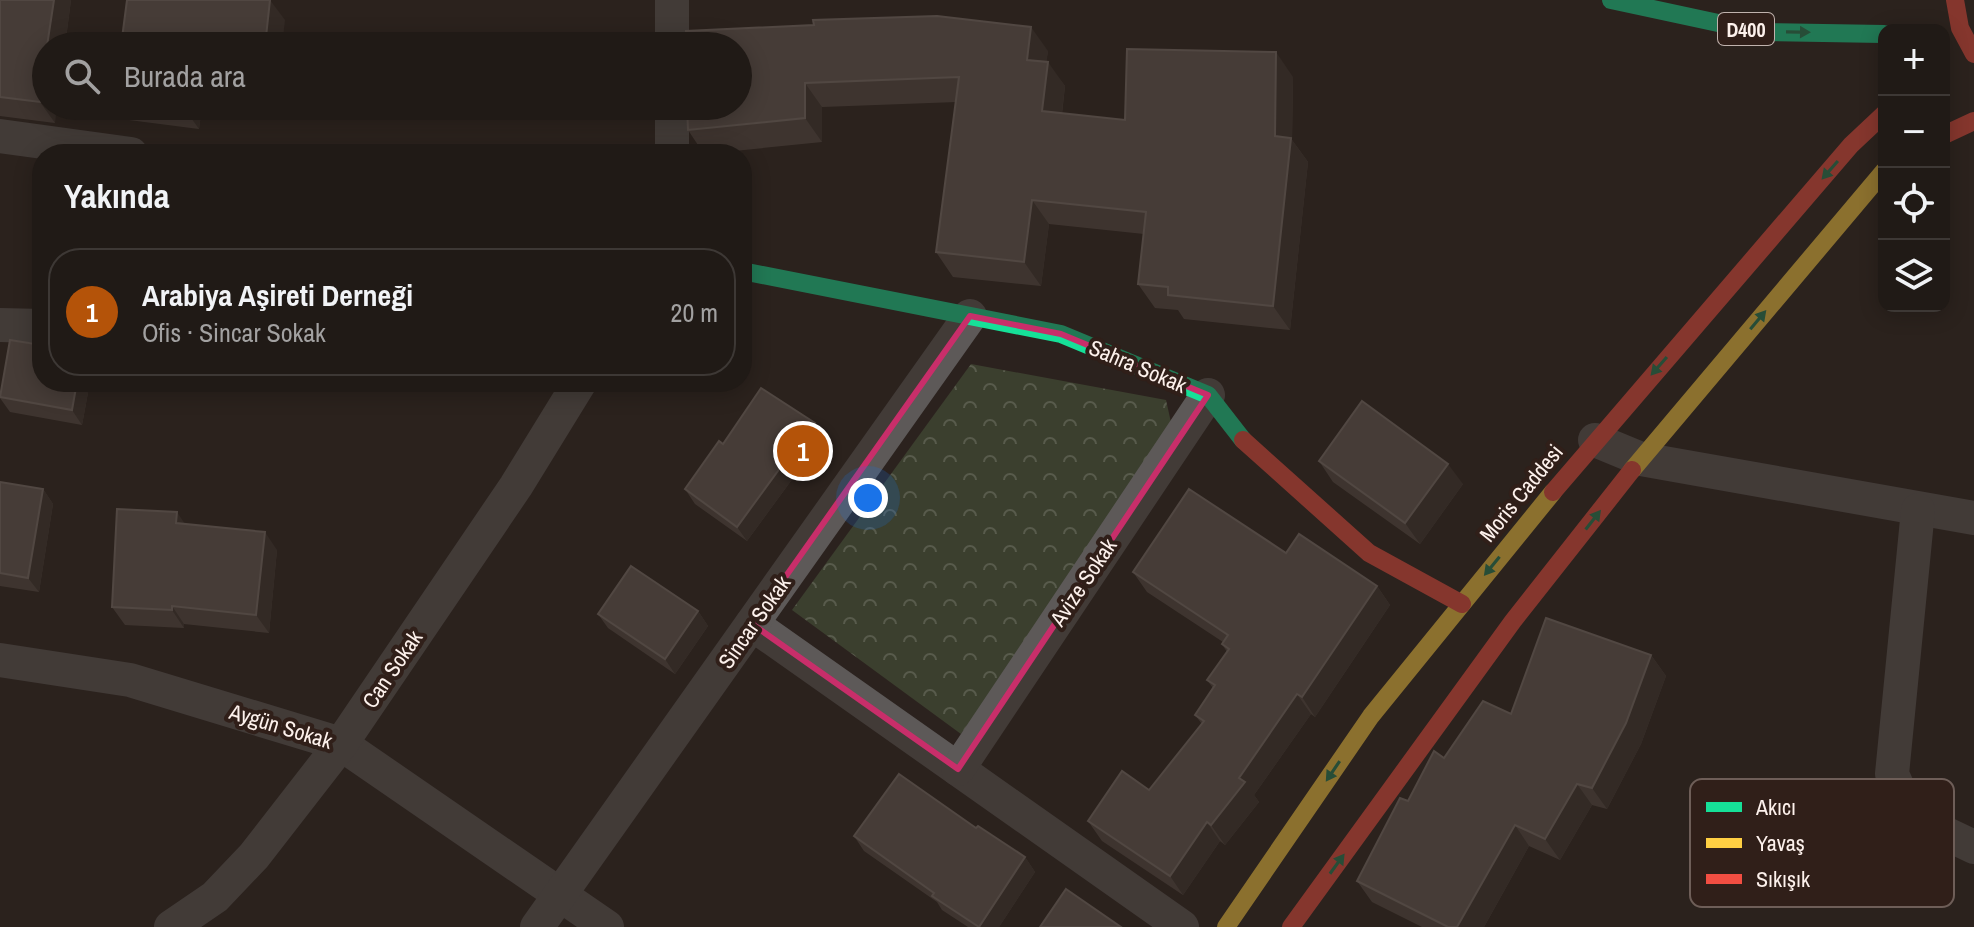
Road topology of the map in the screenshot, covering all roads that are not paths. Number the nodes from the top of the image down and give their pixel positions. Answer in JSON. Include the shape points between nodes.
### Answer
{"nodes":[{"id":1,"x":672,"y":0,"type":"edge"},
{"id":2,"x":1611,"y":0,"type":"edge"},
{"id":3,"x":1955,"y":0,"type":"edge"},
{"id":4,"x":672,"y":32,"type":"edge"},
{"id":5,"x":1878,"y":34,"type":"edge"},
{"id":6,"x":1959,"y":44,"type":"edge"},
{"id":7,"x":672,"y":120,"type":"edge"},
{"id":8,"x":1878,"y":120,"type":"edge"},
{"id":9,"x":1974,"y":121,"type":"edge"},
{"id":10,"x":1950,"y":132,"type":"edge"},
{"id":11,"x":0,"y":136,"type":"edge"},
{"id":12,"x":58,"y":144,"type":"edge"},
{"id":13,"x":672,"y":144,"type":"edge"},
{"id":14,"x":1878,"y":178,"type":"edge"},
{"id":15,"x":752,"y":273,"type":"edge"},
{"id":16,"x":970,"y":316,"type":"junction"},
{"id":17,"x":0,"y":325,"type":"edge"},
{"id":18,"x":32,"y":326,"type":"edge"},
{"id":19,"x":574,"y":392,"type":"edge"},
{"id":20,"x":1208,"y":395,"type":"junction"},
{"id":21,"x":1595,"y":440,"type":"junction"},
{"id":22,"x":1641,"y":459,"type":"junction"},
{"id":23,"x":1918,"y":510,"type":"junction"},
{"id":24,"x":1974,"y":518,"type":"edge"},
{"id":25,"x":1462,"y":604,"type":"junction"},
{"id":26,"x":752,"y":624,"type":"junction"},
{"id":27,"x":0,"y":660,"type":"edge"},
{"id":28,"x":341,"y":744,"type":"junction"},
{"id":29,"x":958,"y":769,"type":"junction"},
{"id":30,"x":1894,"y":779,"type":"edge"},
{"id":31,"x":1954,"y":837,"type":"edge"},
{"id":32,"x":1974,"y":847,"type":"edge"},
{"id":33,"x":560,"y":894,"type":"junction"},
{"id":34,"x":1297,"y":925,"type":"edge"},
{"id":35,"x":171,"y":927,"type":"edge"},
{"id":36,"x":537,"y":927,"type":"edge"},
{"id":37,"x":607,"y":927,"type":"edge"},
{"id":38,"x":1182,"y":927,"type":"edge"},
{"id":39,"x":1226,"y":927,"type":"edge"}],
"edges":[{"from":1,"to":4,"type":"street"},
{"from":2,"to":5,"type":"main road","number":"D400","one_way":true,"via":[[1760,32]]},
{"from":3,"to":6,"type":"main road"},
{"from":7,"to":13,"type":"street"},
{"from":8,"to":21,"type":"main road","name":"Moris Caddesi","one_way":true},
{"from":9,"to":10,"type":"main road"},
{"from":11,"to":12,"type":"street"},
{"from":22,"to":14,"type":"main road","one_way":true},
{"from":15,"to":16,"type":"main road","name":"Sahra Sokak"},
{"from":16,"to":20,"type":"main road","name":"Sahra Sokak","via":[[1061,334]]},
{"from":16,"to":26,"type":"street","name":"Sincar Sokak"},
{"from":17,"to":18,"type":"street"},
{"from":19,"to":28,"type":"street","name":"Can Sokak"},
{"from":20,"to":25,"type":"main road","name":"Sahra Sokak","via":[[1242,439],[1369,553]]},
{"from":20,"to":29,"type":"street","name":"Avize Sokak"},
{"from":21,"to":22,"type":"street"},
{"from":21,"to":25,"type":"main road","name":"Moris Caddesi","one_way":true},
{"from":22,"to":23,"type":"street"},
{"from":34,"to":22,"type":"main road","one_way":true,"via":[[1513,621]]},
{"from":23,"to":24,"type":"street"},
{"from":23,"to":30,"type":"street"},
{"from":25,"to":39,"type":"main road","name":"Moris Caddesi","one_way":true,"via":[[1371,716]]},
{"from":26,"to":29,"type":"street"},
{"from":26,"to":33,"type":"street","name":"Sincar Sokak"},
{"from":27,"to":28,"type":"street","name":"Aygün Sokak","via":[[130,680]]},
{"from":28,"to":33,"type":"street","name":"Aygün Sokak"},
{"from":28,"to":35,"type":"street","name":"Can Sokak","via":[[254,856],[215,897]]},
{"from":29,"to":38,"type":"street"},
{"from":31,"to":32,"type":"street"},
{"from":33,"to":36,"type":"street","name":"Sincar Sokak"},
{"from":33,"to":37,"type":"street","name":"Aygün Sokak"}]}
